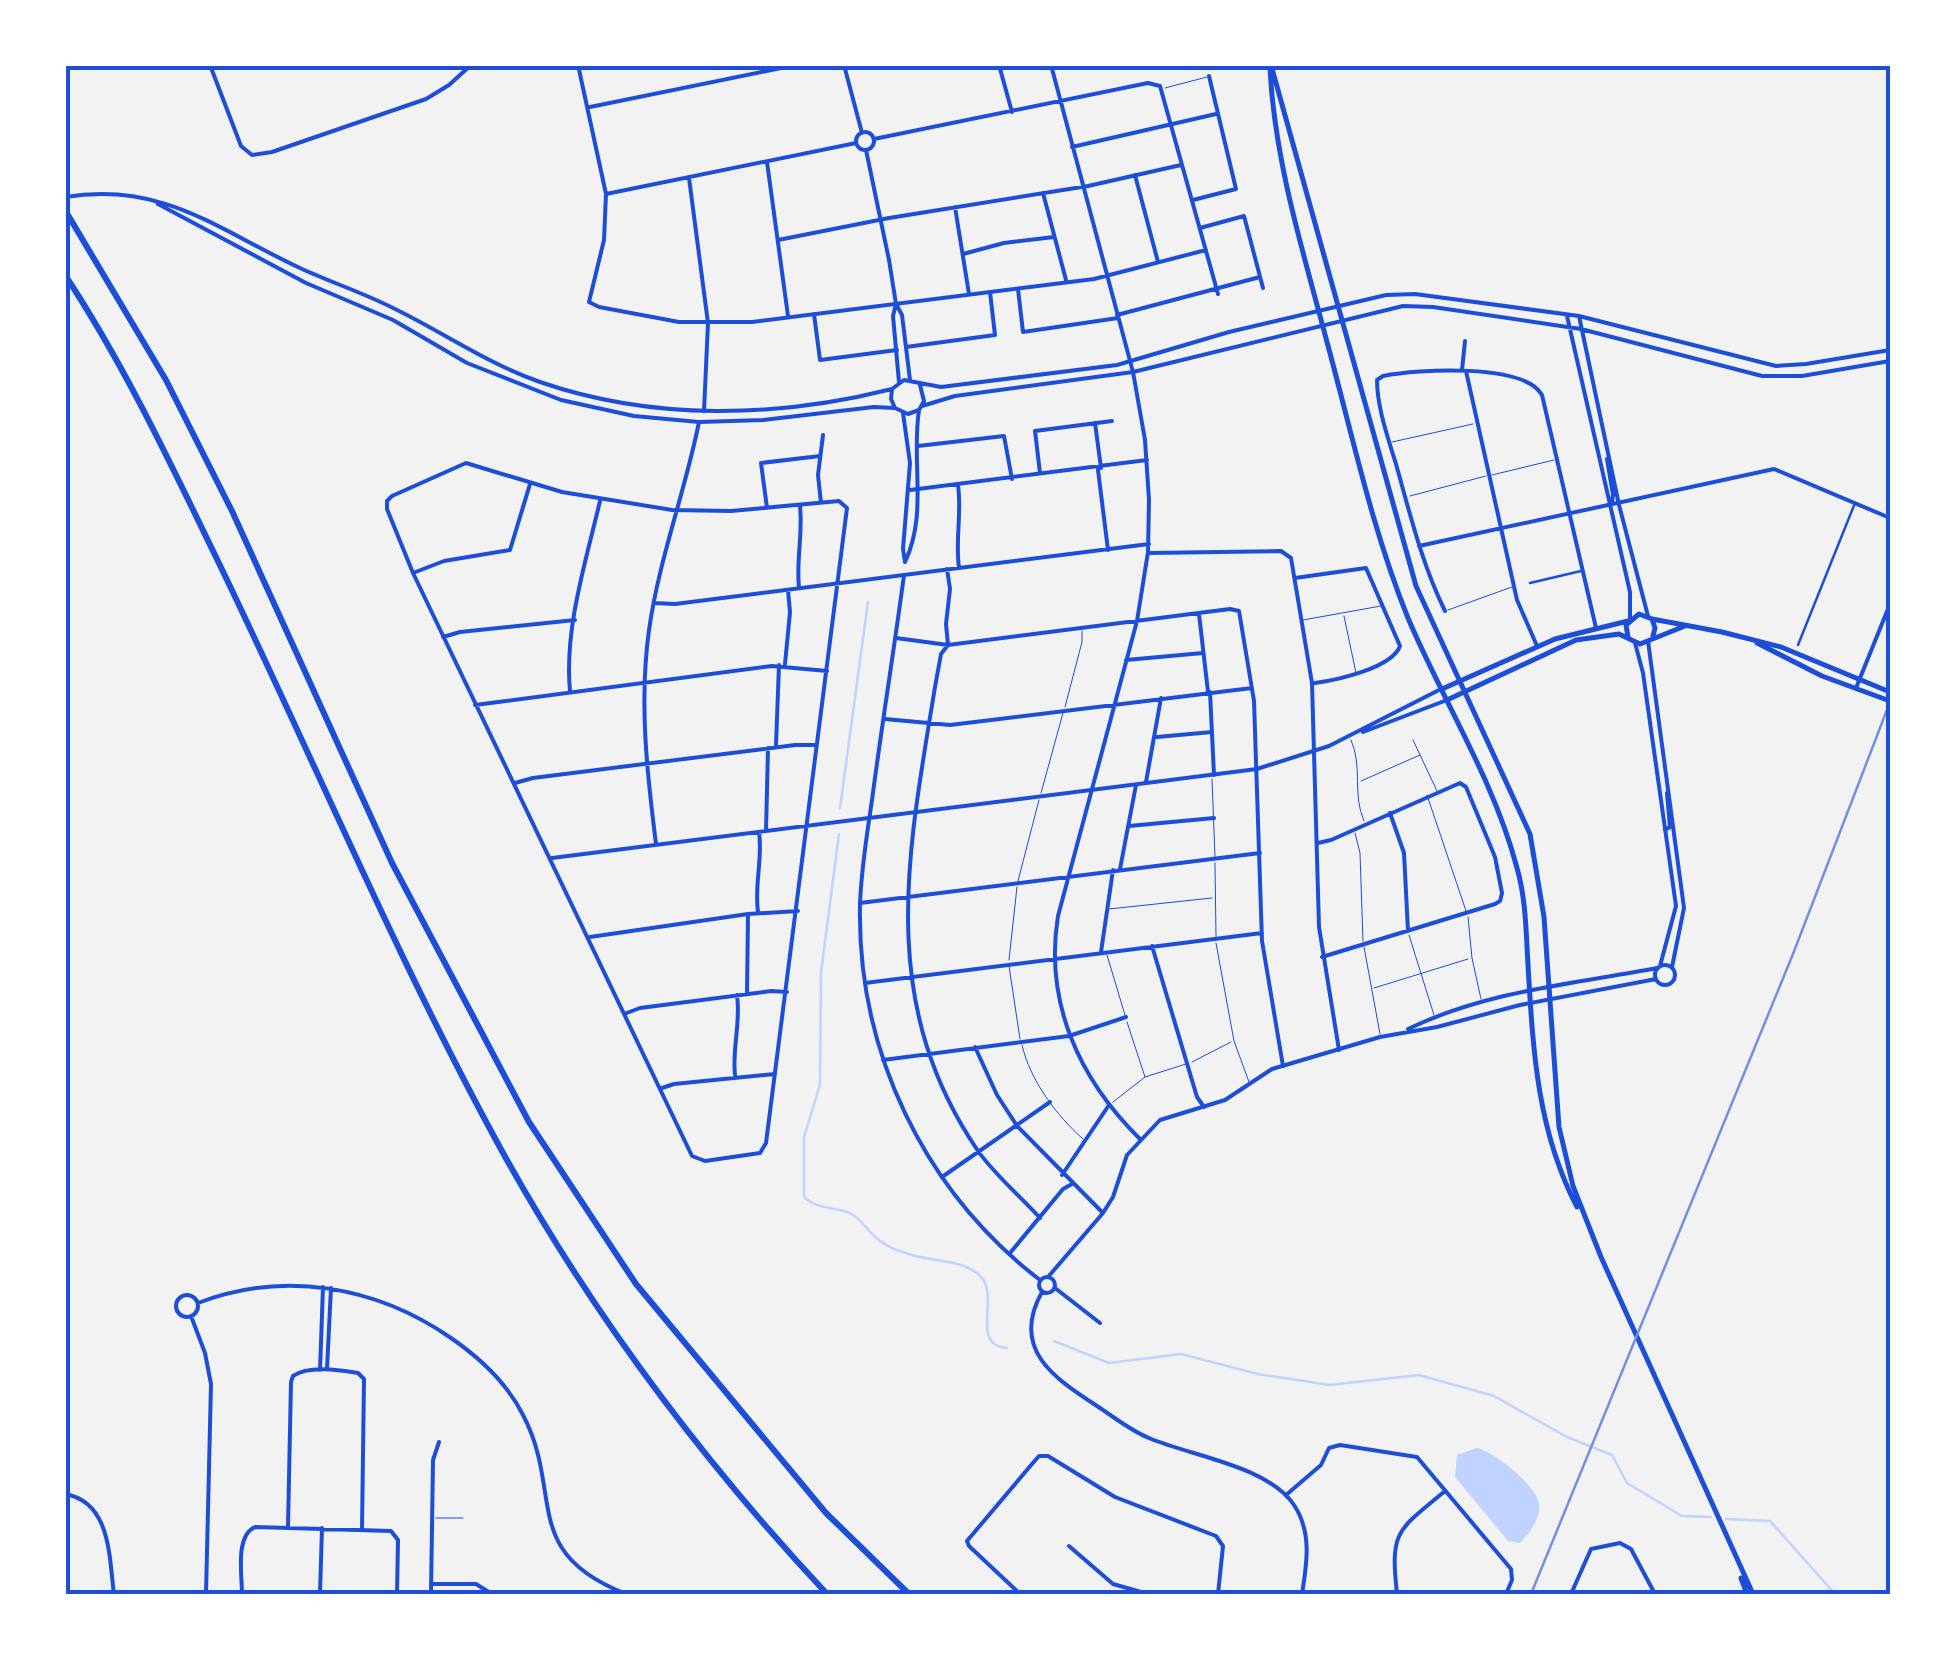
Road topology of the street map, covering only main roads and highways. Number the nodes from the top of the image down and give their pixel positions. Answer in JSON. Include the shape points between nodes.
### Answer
{"nodes":[{"id":1,"x":1270,"y":65,"type":"edge"},
{"id":2,"x":65,"y":210,"type":"edge"},
{"id":3,"x":65,"y":275,"type":"edge"},
{"id":4,"x":1650,"y":618,"type":"junction"},
{"id":5,"x":1629,"y":620,"type":"junction"},
{"id":6,"x":1686,"y":626,"type":"junction"},
{"id":7,"x":1628,"y":637,"type":"junction"},
{"id":8,"x":1650,"y":639,"type":"junction"},
{"id":9,"x":1750,"y":639,"type":"junction"},
{"id":10,"x":1569,"y":642,"type":"junction"},
{"id":11,"x":1536,"y":646,"type":"junction"},
{"id":12,"x":1461,"y":681,"type":"junction"},
{"id":13,"x":1442,"y":689,"type":"junction"},
{"id":14,"x":1466,"y":692,"type":"junction"},
{"id":15,"x":1890,"y":692,"type":"edge"},
{"id":16,"x":1447,"y":700,"type":"junction"},
{"id":17,"x":1890,"y":701,"type":"edge"},
{"id":18,"x":1586,"y":1223,"type":"junction"},
{"id":19,"x":828,"y":1594,"type":"edge"},
{"id":20,"x":909,"y":1594,"type":"edge"},
{"id":21,"x":1750,"y":1594,"type":"edge"}],
"edges":[{"from":1,"to":12,"type":"main road","via":[[1416,586]]},
{"from":1,"to":13,"type":"main road","via":[[1281,166],[1387,561]]},
{"from":2,"to":20,"type":"highway","via":[[166,380],[392,862],[529,1122],[636,1284],[826,1512]]},
{"from":3,"to":19,"type":"highway","via":[[142,404],[402,953],[540,1216],[602,1317],[702,1451]]},
{"from":4,"to":5,"type":"main road","via":[[1639,614]]},
{"from":4,"to":6,"type":"main road"},
{"from":4,"to":8,"type":"main road"},
{"from":5,"to":7,"type":"main road"},
{"from":5,"to":11,"type":"main road"},
{"from":6,"to":8,"type":"main road"},
{"from":6,"to":9,"type":"main road"},
{"from":7,"to":8,"type":"main road","via":[[1636,643]]},
{"from":7,"to":10,"type":"main road"},
{"from":9,"to":15,"type":"main road"},
{"from":9,"to":17,"type":"main road"},
{"from":10,"to":11,"type":"main road"},
{"from":10,"to":14,"type":"main road"},
{"from":11,"to":12,"type":"main road"},
{"from":12,"to":13,"type":"main road"},
{"from":12,"to":14,"type":"main road"},
{"from":13,"to":16,"type":"main road"},
{"from":14,"to":16,"type":"main road"},
{"from":14,"to":18,"type":"main road","via":[[1530,834],[1541,888],[1559,1127]]},
{"from":16,"to":18,"type":"main road","via":[[1518,868],[1544,1122]]},
{"from":18,"to":21,"type":"main road"}]}
